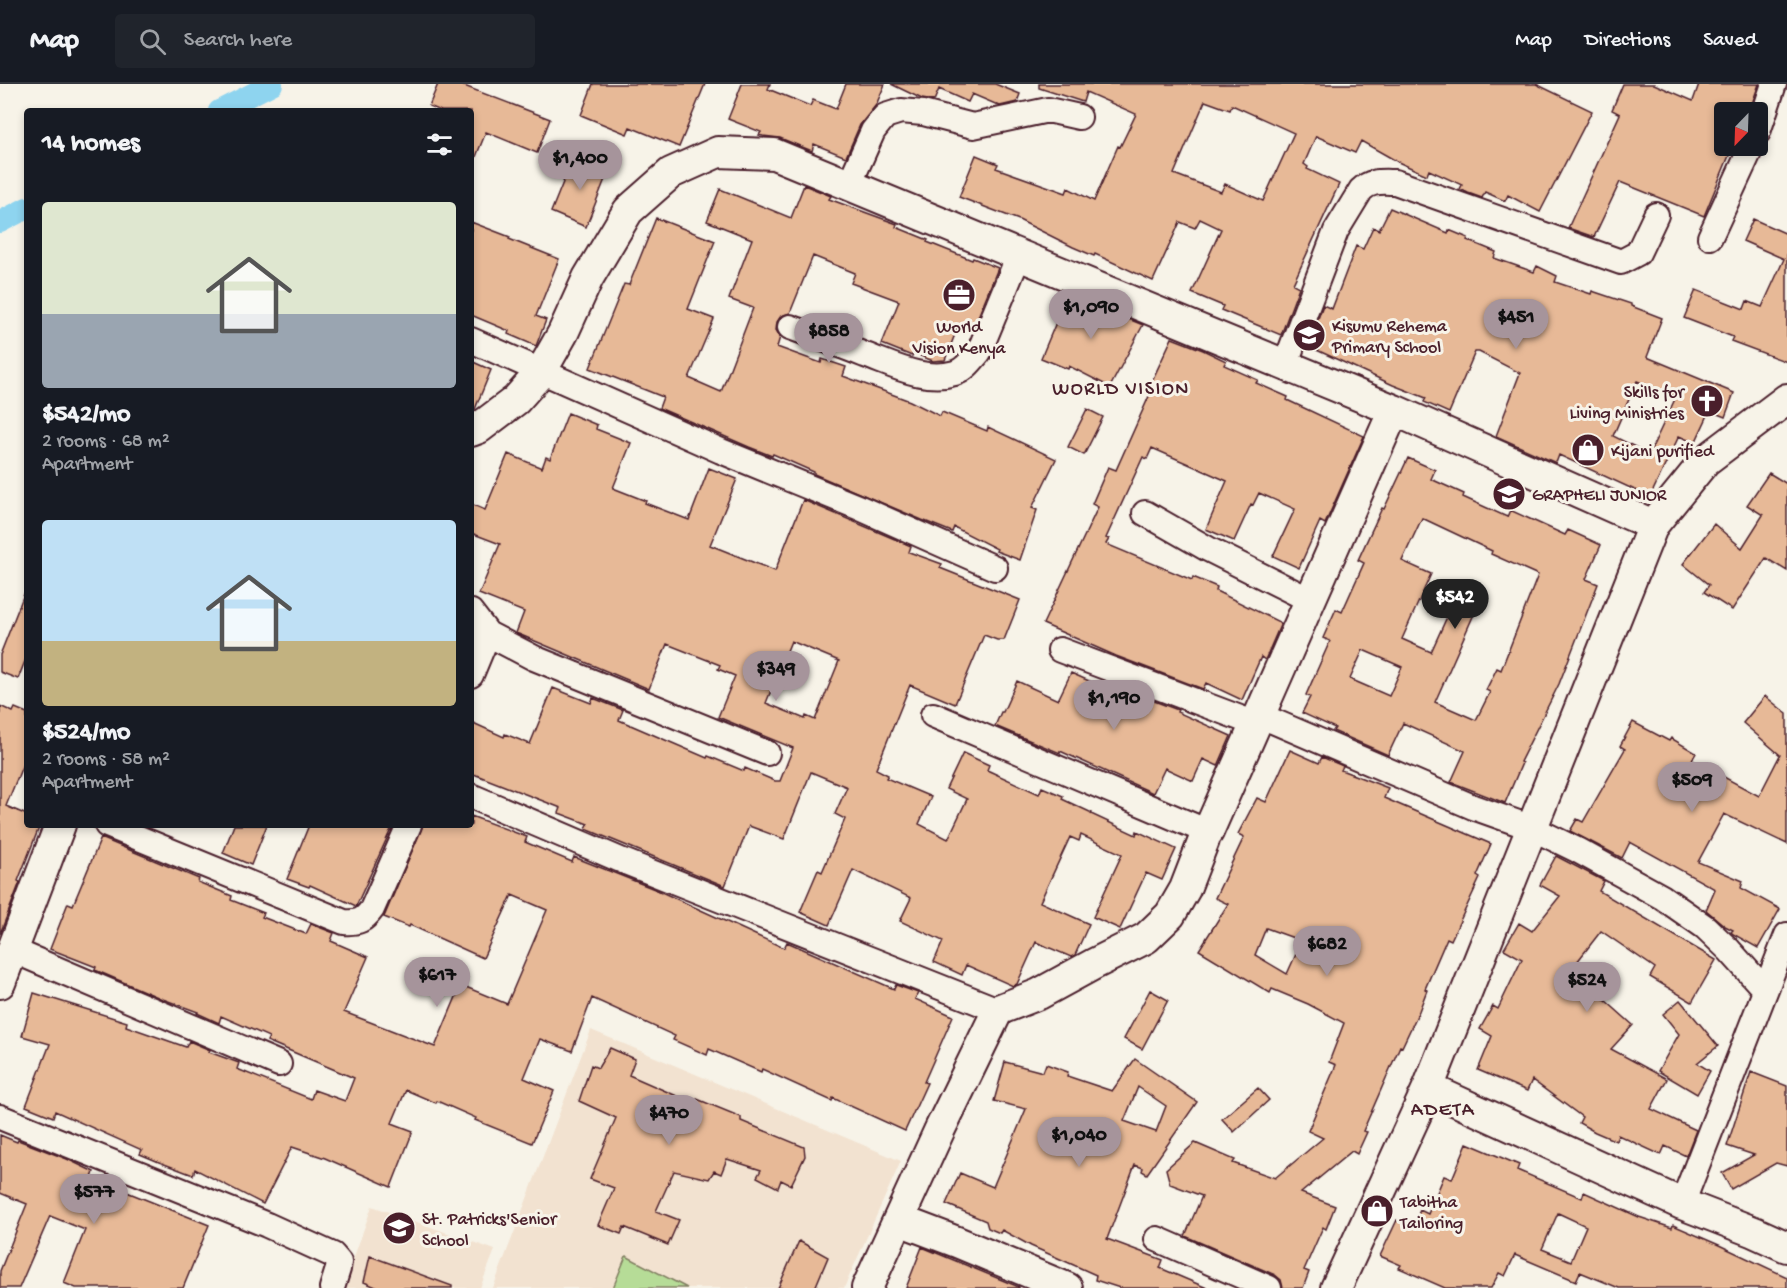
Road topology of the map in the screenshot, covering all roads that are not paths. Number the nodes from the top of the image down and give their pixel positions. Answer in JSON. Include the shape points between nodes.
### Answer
{"nodes":[{"id":1,"x":1774,"y":84,"type":"edge"},
{"id":2,"x":1768,"y":102,"type":"edge"},
{"id":3,"x":1079,"y":117,"type":"dead end"},
{"id":4,"x":1747,"y":156,"type":"edge"},
{"id":5,"x":849,"y":185,"type":"junction"},
{"id":6,"x":1656,"y":215,"type":"dead end"},
{"id":7,"x":1710,"y":237,"type":"dead end"},
{"id":8,"x":1019,"y":255,"type":"junction"},
{"id":9,"x":790,"y":327,"type":"dead end"},
{"id":10,"x":474,"y":341,"type":"edge"},
{"id":11,"x":1285,"y":365,"type":"junction"},
{"id":12,"x":541,"y":372,"type":"junction"},
{"id":13,"x":1787,"y":399,"type":"edge"},
{"id":14,"x":1394,"y":410,"type":"junction"},
{"id":15,"x":474,"y":430,"type":"edge"},
{"id":16,"x":1145,"y":513,"type":"dead end"},
{"id":17,"x":1653,"y":525,"type":"junction"},
{"id":18,"x":995,"y":568,"type":"dead end"},
{"id":19,"x":1310,"y":600,"type":"junction"},
{"id":20,"x":474,"y":616,"type":"edge"},
{"id":21,"x":488,"y":634,"type":"junction"},
{"id":22,"x":1060,"y":650,"type":"dead end"},
{"id":23,"x":474,"y":668,"type":"edge"},
{"id":24,"x":933,"y":715,"type":"dead end"},
{"id":25,"x":1257,"y":720,"type":"junction"},
{"id":26,"x":767,"y":753,"type":"dead end"},
{"id":27,"x":474,"y":797,"type":"edge"},
{"id":28,"x":59,"y":828,"type":"edge"},
{"id":29,"x":114,"y":828,"type":"edge"},
{"id":30,"x":408,"y":828,"type":"edge"},
{"id":31,"x":1532,"y":828,"type":"junction"},
{"id":32,"x":1206,"y":836,"type":"junction"},
{"id":33,"x":1787,"y":935,"type":"edge"},
{"id":34,"x":12,"y":951,"type":"junction"},
{"id":35,"x":0,"y":983,"type":"edge"},
{"id":36,"x":1765,"y":990,"type":"junction"},
{"id":37,"x":998,"y":1010,"type":"junction"},
{"id":38,"x":279,"y":1064,"type":"dead end"},
{"id":39,"x":1428,"y":1088,"type":"junction"},
{"id":40,"x":0,"y":1117,"type":"edge"},
{"id":41,"x":1682,"y":1204,"type":"junction"},
{"id":42,"x":899,"y":1220,"type":"junction"},
{"id":43,"x":1157,"y":1239,"type":"dead end"},
{"id":44,"x":1787,"y":1247,"type":"edge"},
{"id":45,"x":332,"y":1288,"type":"edge"},
{"id":46,"x":867,"y":1288,"type":"edge"},
{"id":47,"x":1067,"y":1288,"type":"edge"},
{"id":48,"x":1269,"y":1288,"type":"edge"},
{"id":49,"x":1336,"y":1288,"type":"edge"}],
"edges":[{"from":1,"to":2,"type":"street"},
{"from":3,"to":5,"type":"street","via":[[1048,110],[973,126],[923,113],[902,111],[885,116],[873,131]]},
{"from":4,"to":7,"type":"street"},
{"from":5,"to":8,"type":"street"},
{"from":5,"to":12,"type":"street","via":[[774,154],[718,152],[671,173],[628,211],[588,278]]},
{"from":6,"to":11,"type":"street","via":[[1638,253],[1621,262],[1395,182],[1366,185],[1336,231]]},
{"from":8,"to":9,"type":"street","via":[[979,352],[957,373],[920,374],[897,368]]},
{"from":8,"to":11,"type":"street"},
{"from":10,"to":12,"type":"street"},
{"from":11,"to":14,"type":"street"},
{"from":12,"to":15,"type":"street","via":[[516,400]]},
{"from":12,"to":18,"type":"street"},
{"from":13,"to":17,"type":"street","via":[[1705,461]]},
{"from":14,"to":17,"type":"street"},
{"from":14,"to":19,"type":"street"},
{"from":16,"to":19,"type":"street"},
{"from":17,"to":31,"type":"street"},
{"from":19,"to":25,"type":"street"},
{"from":20,"to":21,"type":"street"},
{"from":21,"to":23,"type":"street"},
{"from":21,"to":26,"type":"street","via":[[534,658]]},
{"from":22,"to":25,"type":"street"},
{"from":24,"to":32,"type":"street"},
{"from":25,"to":31,"type":"street"},
{"from":25,"to":32,"type":"street"},
{"from":27,"to":37,"type":"street"},
{"from":28,"to":34,"type":"street"},
{"from":29,"to":30,"type":"street","via":[[345,922],[355,922],[364,920],[372,909]]},
{"from":31,"to":36,"type":"street","via":[[1662,897],[1705,927]]},
{"from":31,"to":39,"type":"street"},
{"from":32,"to":37,"type":"street","via":[[1170,915],[1146,938],[1039,994]]},
{"from":33,"to":36,"type":"street"},
{"from":34,"to":35,"type":"street"},
{"from":34,"to":38,"type":"street"},
{"from":36,"to":41,"type":"street"},
{"from":37,"to":42,"type":"street"},
{"from":39,"to":41,"type":"street"},
{"from":39,"to":49,"type":"street"},
{"from":40,"to":45,"type":"street","via":[[333,1255],[339,1262]]},
{"from":41,"to":44,"type":"street"},
{"from":42,"to":46,"type":"street"},
{"from":42,"to":47,"type":"street"},
{"from":43,"to":48,"type":"street"}]}
